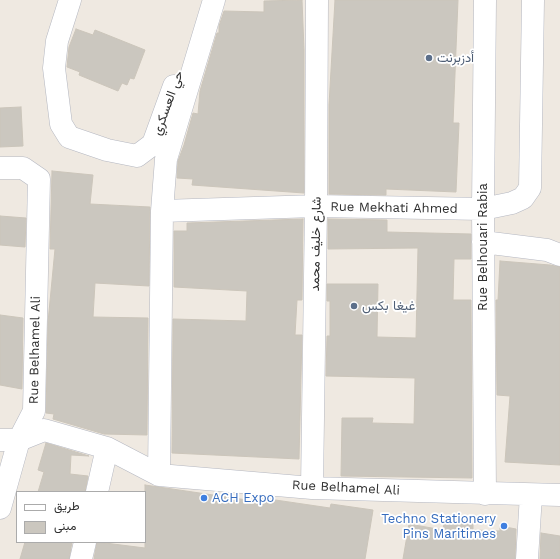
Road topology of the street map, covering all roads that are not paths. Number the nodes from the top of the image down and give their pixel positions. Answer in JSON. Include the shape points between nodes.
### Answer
{"nodes":[{"id":1,"x":70,"y":0,"type":"edge"},
{"id":2,"x":204,"y":0,"type":"edge"},
{"id":3,"x":214,"y":0,"type":"edge"},
{"id":4,"x":317,"y":0,"type":"edge"},
{"id":5,"x":485,"y":0,"type":"edge"},
{"id":6,"x":533,"y":0,"type":"edge"},
{"id":7,"x":0,"y":168,"type":"edge"},
{"id":8,"x":316,"y":206,"type":"junction"},
{"id":9,"x":483,"y":209,"type":"junction"},
{"id":10,"x":162,"y":211,"type":"junction"},
{"id":11,"x":483,"y":242,"type":"junction"},
{"id":12,"x":560,"y":256,"type":"edge"},
{"id":13,"x":10,"y":440,"type":"edge"},
{"id":14,"x":107,"y":448,"type":"junction"},
{"id":15,"x":159,"y":475,"type":"junction"},
{"id":16,"x":312,"y":488,"type":"junction"},
{"id":17,"x":97,"y":491,"type":"edge"},
{"id":18,"x":485,"y":494,"type":"junction"},
{"id":19,"x":531,"y":495,"type":"junction"},
{"id":20,"x":560,"y":495,"type":"edge"},
{"id":21,"x":0,"y":508,"type":"edge"},
{"id":22,"x":85,"y":543,"type":"edge"},
{"id":23,"x":81,"y":559,"type":"edge"},
{"id":24,"x":527,"y":559,"type":"edge"}],
"edges":[{"from":1,"to":2,"type":"street","name":"حي العسكري","via":[[57,40],[54,68],[61,124],[69,137],[106,150],[137,156],[153,144]]},
{"from":3,"to":10,"type":"street","via":[[166,160]]},
{"from":4,"to":8,"type":"street","name":"شارع خليف محمد"},
{"from":5,"to":9,"type":"street","name":"Rue Belhouari Rabia"},
{"from":6,"to":9,"type":"street","name":"Rue Mekhati Ahmed","via":[[530,188],[523,198],[512,203]]},
{"from":7,"to":13,"type":"street","name":"Rue Belhamel Ali","via":[[24,168],[39,179],[34,411]]},
{"from":8,"to":9,"type":"street","name":"Rue Mekhati Ahmed"},
{"from":8,"to":10,"type":"street","name":"Rue Mekhati Ahmed"},
{"from":8,"to":16,"type":"street","name":"شارع خليف محمد"},
{"from":9,"to":11,"type":"street","name":"Rue Belhouari Rabia"},
{"from":10,"to":15,"type":"street"},
{"from":11,"to":12,"type":"street","via":[[547,250]]},
{"from":11,"to":18,"type":"street","name":"Rue Belhouari Rabia"},
{"from":13,"to":14,"type":"street","name":"Rue Belhamel Ali","via":[[44,430]]},
{"from":13,"to":21,"type":"street"},
{"from":14,"to":15,"type":"street","name":"Rue Belhamel Ali"},
{"from":14,"to":17,"type":"street"},
{"from":15,"to":16,"type":"street","name":"Rue Belhamel Ali"},
{"from":16,"to":18,"type":"street","name":"Rue Belhamel Ali"},
{"from":18,"to":19,"type":"street","name":"Rue Belhamel Ali"},
{"from":19,"to":20,"type":"street","name":"Rue Belhamel Ali"},
{"from":19,"to":24,"type":"street"},
{"from":22,"to":23,"type":"street"}]}
